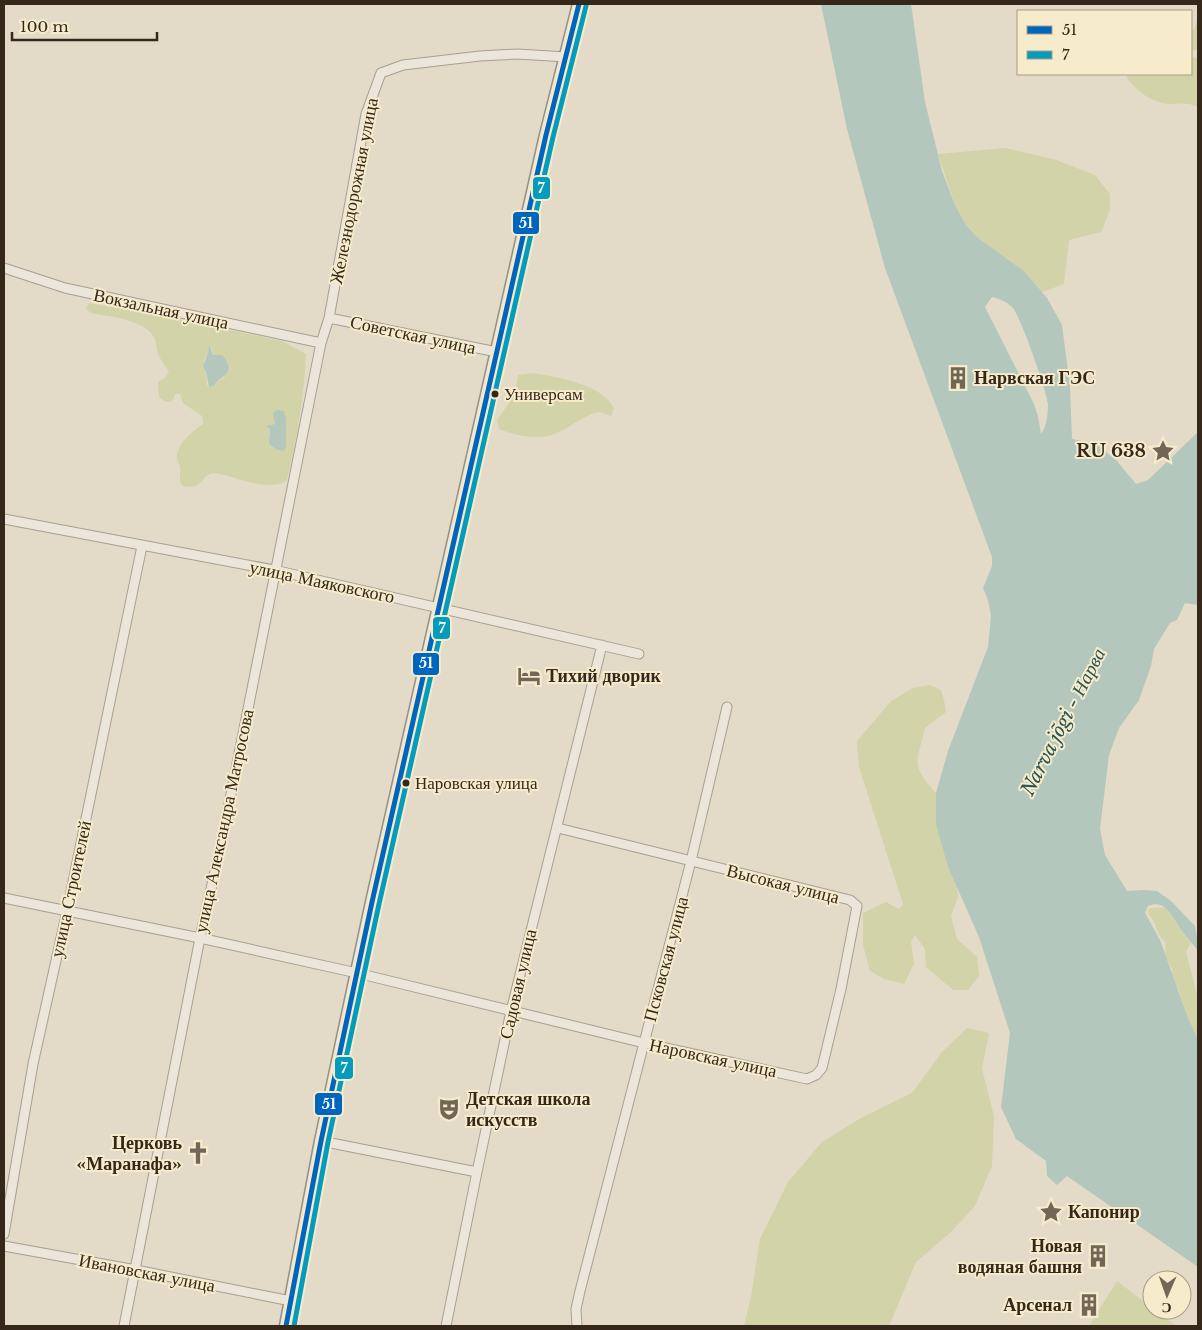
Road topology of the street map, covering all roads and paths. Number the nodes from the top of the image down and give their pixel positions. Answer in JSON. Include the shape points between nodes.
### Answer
{"nodes":[{"id":1,"x":579,"y":4,"type":"edge"},
{"id":2,"x":566,"y":57,"type":"junction"},
{"id":3,"x":4,"y":268,"type":"edge"},
{"id":4,"x":329,"y":318,"type":"junction"},
{"id":5,"x":321,"y":343,"type":"junction"},
{"id":6,"x":497,"y":352,"type":"junction"},
{"id":7,"x":4,"y":519,"type":"edge"},
{"id":8,"x":142,"y":546,"type":"junction"},
{"id":9,"x":274,"y":570,"type":"junction"},
{"id":10,"x":439,"y":608,"type":"junction"},
{"id":11,"x":602,"y":645,"type":"junction"},
{"id":12,"x":639,"y":654,"type":"dead end"},
{"id":13,"x":727,"y":707,"type":"dead end"},
{"id":14,"x":558,"y":828,"type":"junction"},
{"id":15,"x":691,"y":861,"type":"junction"},
{"id":16,"x":4,"y":898,"type":"edge"},
{"id":17,"x":67,"y":911,"type":"junction"},
{"id":18,"x":200,"y":938,"type":"junction"},
{"id":19,"x":357,"y":973,"type":"junction"},
{"id":20,"x":511,"y":1011,"type":"junction"},
{"id":21,"x":644,"y":1043,"type":"junction"},
{"id":22,"x":807,"y":1079,"type":"joint"},
{"id":23,"x":321,"y":1141,"type":"junction"},
{"id":24,"x":477,"y":1172,"type":"junction"},
{"id":25,"x":4,"y":1234,"type":"edge"},
{"id":26,"x":4,"y":1246,"type":"edge"},
{"id":27,"x":136,"y":1270,"type":"junction"},
{"id":28,"x":291,"y":1302,"type":"junction"},
{"id":29,"x":124,"y":1326,"type":"edge"},
{"id":30,"x":286,"y":1326,"type":"edge"},
{"id":31,"x":446,"y":1326,"type":"edge"},
{"id":32,"x":577,"y":1326,"type":"edge"}],
"edges":[{"from":1,"to":2,"type":"street"},
{"from":2,"to":4,"type":"street","name":"Железнодорожная улица","via":[[480,56],[403,65],[381,72],[366,114]]},
{"from":2,"to":6,"type":"street"},
{"from":3,"to":5,"type":"street","name":"Вокзальная улица","via":[[64,288]]},
{"from":4,"to":5,"type":"street","name":"улица Александра Матросова"},
{"from":4,"to":6,"type":"street","name":"Советская улица"},
{"from":5,"to":9,"type":"street","name":"улица Александра Матросова"},
{"from":6,"to":10,"type":"street"},
{"from":7,"to":8,"type":"street","name":"улица Маяковского"},
{"from":8,"to":9,"type":"street","name":"улица Маяковского"},
{"from":8,"to":17,"type":"street","name":"улица Строителей"},
{"from":9,"to":10,"type":"street","name":"улица Маяковского"},
{"from":9,"to":18,"type":"street","name":"улица Александра Матросова"},
{"from":10,"to":11,"type":"street","name":"улица Маяковского"},
{"from":10,"to":19,"type":"street"},
{"from":11,"to":12,"type":"street","name":"улица Маяковского"},
{"from":11,"to":14,"type":"street","name":"Садовая улица"},
{"from":13,"to":15,"type":"street","name":"Псковская улица"},
{"from":14,"to":15,"type":"street","name":"Высокая улица"},
{"from":14,"to":20,"type":"street","name":"Садовая улица"},
{"from":15,"to":21,"type":"street","name":"Псковская улица"},
{"from":15,"to":22,"type":"street","name":"Высокая улица","via":[[850,900],[857,906],[822,1068]]},
{"from":16,"to":17,"type":"street","name":"Наровская улица"},
{"from":17,"to":18,"type":"street","name":"Наровская улица"},
{"from":17,"to":25,"type":"street","name":"улица Строителей","via":[[33,1064]]},
{"from":18,"to":19,"type":"street","name":"Наровская улица"},
{"from":18,"to":27,"type":"street","name":"улица Александра Матросова"},
{"from":19,"to":20,"type":"street","name":"Наровская улица"},
{"from":19,"to":23,"type":"street"},
{"from":20,"to":21,"type":"street","name":"Наровская улица"},
{"from":20,"to":24,"type":"street","name":"Садовая улица"},
{"from":21,"to":22,"type":"street","name":"Наровская улица"},
{"from":21,"to":32,"type":"street","name":"Псковская улица","via":[[580,1291]]},
{"from":23,"to":24,"type":"street"},
{"from":23,"to":28,"type":"street"},
{"from":24,"to":31,"type":"street","name":"Садовая улица"},
{"from":26,"to":27,"type":"street","name":"Ивановская улица"},
{"from":27,"to":28,"type":"street","name":"Ивановская улица"},
{"from":27,"to":29,"type":"street","name":"улица Александра Матросова"},
{"from":28,"to":30,"type":"street"}]}
